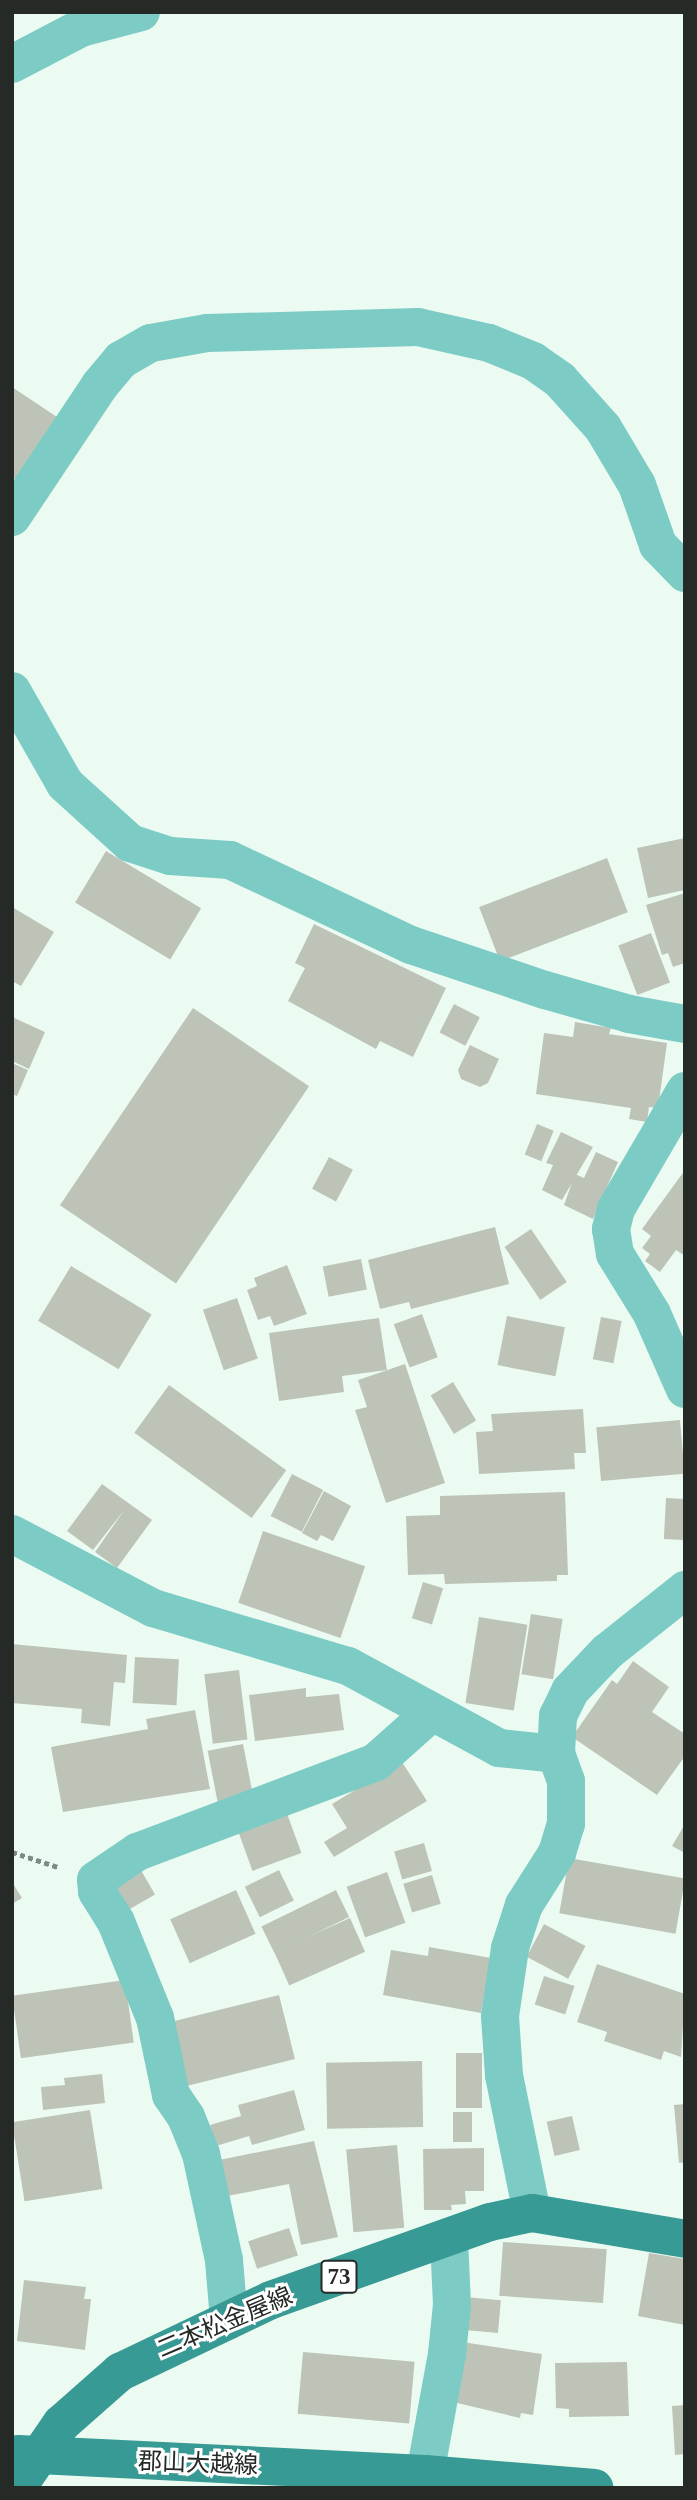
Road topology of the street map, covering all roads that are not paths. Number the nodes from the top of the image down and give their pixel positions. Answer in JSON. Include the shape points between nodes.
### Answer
{"nodes":[{"id":1,"x":136,"y":13,"type":"edge"},
{"id":2,"x":12,"y":64,"type":"edge"},
{"id":3,"x":12,"y":517,"type":"edge"},
{"id":4,"x":685,"y":573,"type":"edge"},
{"id":5,"x":12,"y":691,"type":"edge"},
{"id":6,"x":685,"y":1024,"type":"edge"},
{"id":7,"x":685,"y":1091,"type":"edge"},
{"id":8,"x":685,"y":1389,"type":"edge"},
{"id":9,"x":12,"y":1534,"type":"edge"},
{"id":10,"x":685,"y":1590,"type":"edge"},
{"id":11,"x":430,"y":1713,"type":"junction"},
{"id":12,"x":556,"y":1754,"type":"junction"},
{"id":13,"x":532,"y":2214,"type":"junction"},
{"id":14,"x":449,"y":2239,"type":"junction"},
{"id":15,"x":685,"y":2239,"type":"edge"},
{"id":16,"x":229,"y":2320,"type":"junction"},
{"id":17,"x":22,"y":2466,"type":"edge"},
{"id":18,"x":425,"y":2474,"type":"junction"},
{"id":19,"x":358,"y":2479,"type":"edge"},
{"id":20,"x":594,"y":2488,"type":"edge"}],
"edges":[{"from":1,"to":2,"type":"street","via":[[81,28]]},
{"from":3,"to":4,"type":"street","via":[[100,385],[121,360],[150,343],[207,333],[418,327],[489,343],[533,361],[560,380],[603,428],[637,485],[658,545]]},
{"from":5,"to":6,"type":"street","via":[[65,784],[130,843],[170,856],[230,860],[411,945],[545,990]]},
{"from":7,"to":8,"type":"street","via":[[616,1209],[611,1229],[615,1254],[652,1314]]},
{"from":9,"to":11,"type":"street","via":[[153,1608],[348,1667],[400,1691]]},
{"from":10,"to":12,"type":"street","via":[[607,1652],[569,1691],[558,1716]]},
{"from":11,"to":12,"type":"street","via":[[499,1748]]},
{"from":11,"to":16,"type":"street","via":[[376,1762],[137,1852],[96,1880],[155,2018],[171,2095],[201,2154],[224,2260]]},
{"from":12,"to":13,"type":"street","via":[[566,1781],[566,1824],[557,1853],[524,1905],[510,1948],[500,2016],[504,2075]]},
{"from":13,"to":14,"type":"main road","name":"二本松金屋線","number":"73","via":[[489,2222]]},
{"from":13,"to":15,"type":"main road","name":"二本松金屋線","number":"73"},
{"from":14,"to":16,"type":"main road","name":"二本松金屋線","number":"73","via":[[271,2300]]},
{"from":14,"to":18,"type":"street","via":[[452,2305],[447,2354]]},
{"from":16,"to":17,"type":"main road","name":"二本松金屋線","number":"73","via":[[120,2372],[82,2401]]},
{"from":17,"to":19,"type":"main road","name":"郡山大越線"},
{"from":18,"to":19,"type":"main road","name":"郡山大越線"},
{"from":18,"to":20,"type":"main road","name":"郡山大越線"}]}
